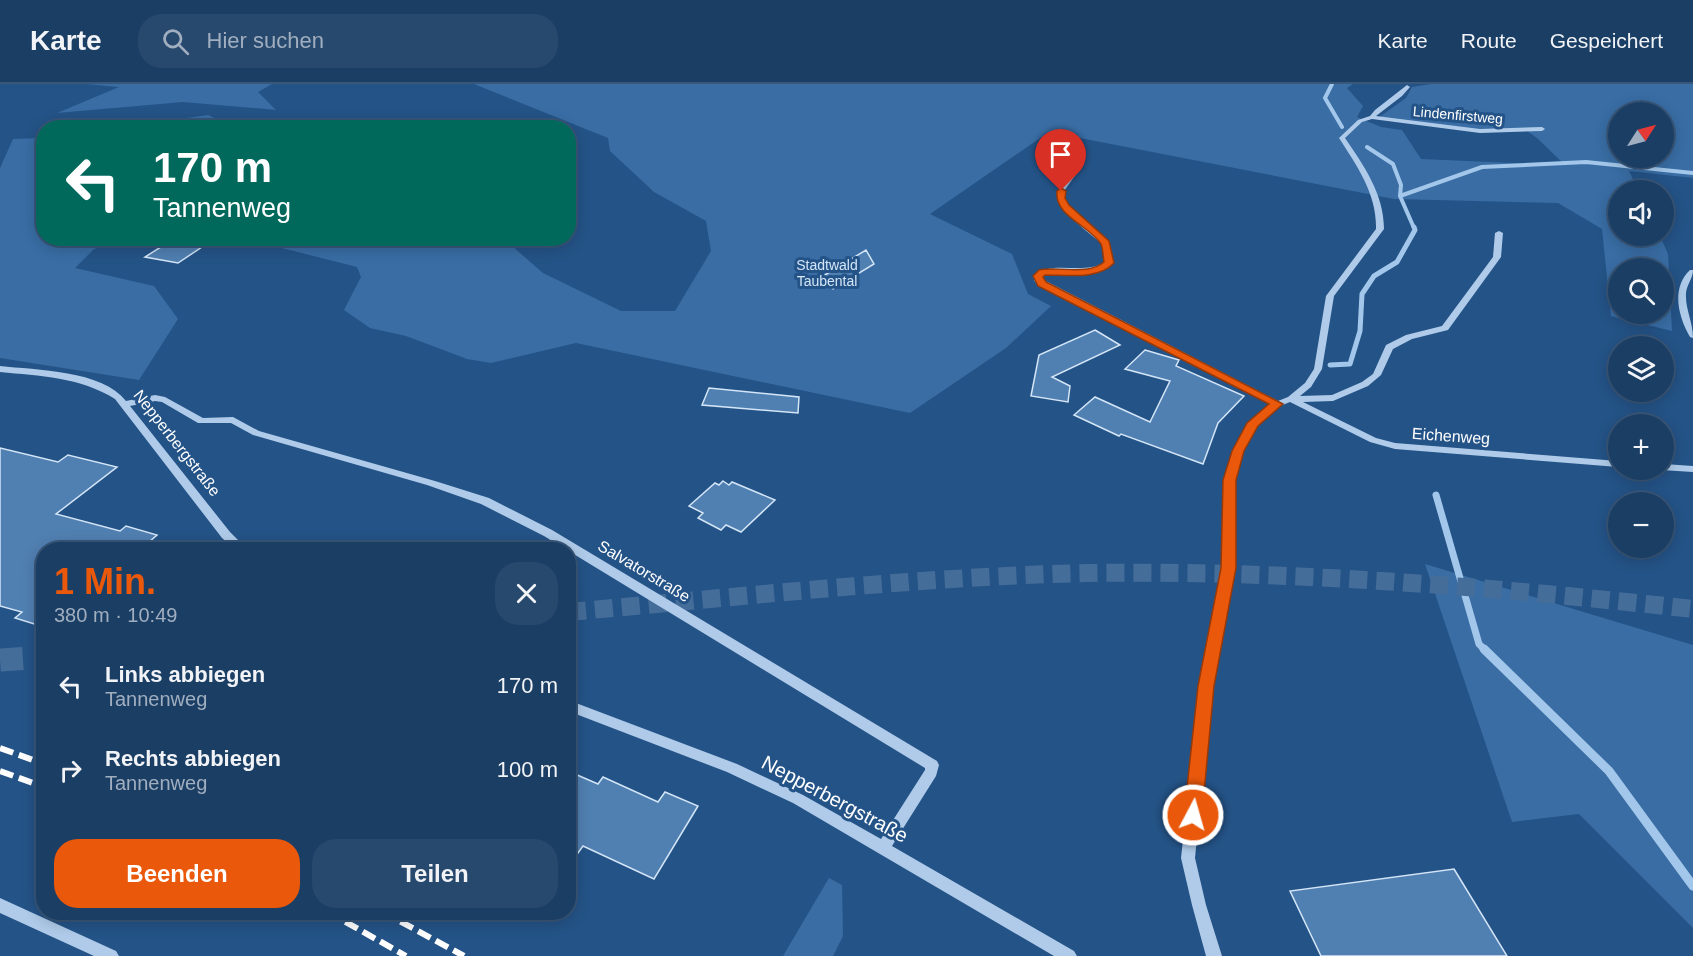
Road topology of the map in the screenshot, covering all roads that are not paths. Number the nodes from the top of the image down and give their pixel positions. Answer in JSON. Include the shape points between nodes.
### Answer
{"nodes":[{"id":1,"x":1407,"y":87,"type":"dead end"},
{"id":2,"x":1372,"y":117,"type":"junction"},
{"id":3,"x":1542,"y":129,"type":"dead end"},
{"id":4,"x":1081,"y":163,"type":"dead end"},
{"id":5,"x":1499,"y":233,"type":"dead end"},
{"id":6,"x":1693,"y":272,"type":"edge"},
{"id":7,"x":1693,"y":335,"type":"edge"},
{"id":8,"x":0,"y":369,"type":"edge"},
{"id":9,"x":1291,"y":399,"type":"junction"},
{"id":10,"x":125,"y":404,"type":"junction"},
{"id":11,"x":1277,"y":404,"type":"junction"},
{"id":12,"x":1608,"y":463,"type":"edge"},
{"id":13,"x":1674,"y":468,"type":"edge"},
{"id":14,"x":1693,"y":469,"type":"edge"},
{"id":15,"x":234,"y":542,"type":"edge"},
{"id":16,"x":563,"y":542,"type":"edge"},
{"id":17,"x":576,"y":550,"type":"edge"},
{"id":18,"x":576,"y":708,"type":"edge"},
{"id":19,"x":883,"y":848,"type":"junction"},
{"id":20,"x":5,"y":908,"type":"edge"},
{"id":21,"x":111,"y":956,"type":"edge"},
{"id":22,"x":1069,"y":956,"type":"edge"},
{"id":23,"x":1214,"y":956,"type":"edge"}],
"edges":[{"from":1,"to":2,"type":"street"},
{"from":2,"to":3,"type":"street","name":"Lindenfirstweg","via":[[1480,131]]},
{"from":2,"to":9,"type":"street","via":[[1360,121],[1342,138],[1374,194],[1380,229],[1330,296],[1318,369],[1308,385]]},
{"from":4,"to":11,"type":"street","via":[[1061,191],[1061,198],[1065,207],[1106,243],[1109,263],[1088,272],[1043,272],[1038,280]]},
{"from":5,"to":9,"type":"street","via":[[1497,257],[1445,328],[1389,346],[1377,375],[1365,384],[1333,398]]},
{"from":6,"to":7,"type":"street","via":[[1687,275],[1682,289],[1686,322]]},
{"from":8,"to":10,"type":"street","name":"Nepperbergstraße","via":[[83,380],[110,390]]},
{"from":9,"to":11,"type":"street"},
{"from":9,"to":12,"type":"street","name":"Eichenweg","via":[[1373,440],[1395,446]]},
{"from":10,"to":15,"type":"street","name":"Nepperbergstraße"},
{"from":10,"to":16,"type":"street","name":"Salvatorstraße","via":[[154,398],[165,400],[201,422],[233,420],[256,433],[485,501]]},
{"from":11,"to":23,"type":"street","via":[[1253,423],[1238,451],[1230,480],[1228,568],[1206,686],[1188,858]]},
{"from":13,"to":14,"type":"street"},
{"from":17,"to":19,"type":"street","name":"Salvatorstraße","via":[[932,765]]},
{"from":18,"to":19,"type":"street","name":"Nepperbergstraße","via":[[732,768],[798,799]]},
{"from":19,"to":22,"type":"street","name":"Nepperbergstraße"},
{"from":20,"to":21,"type":"street"}]}
